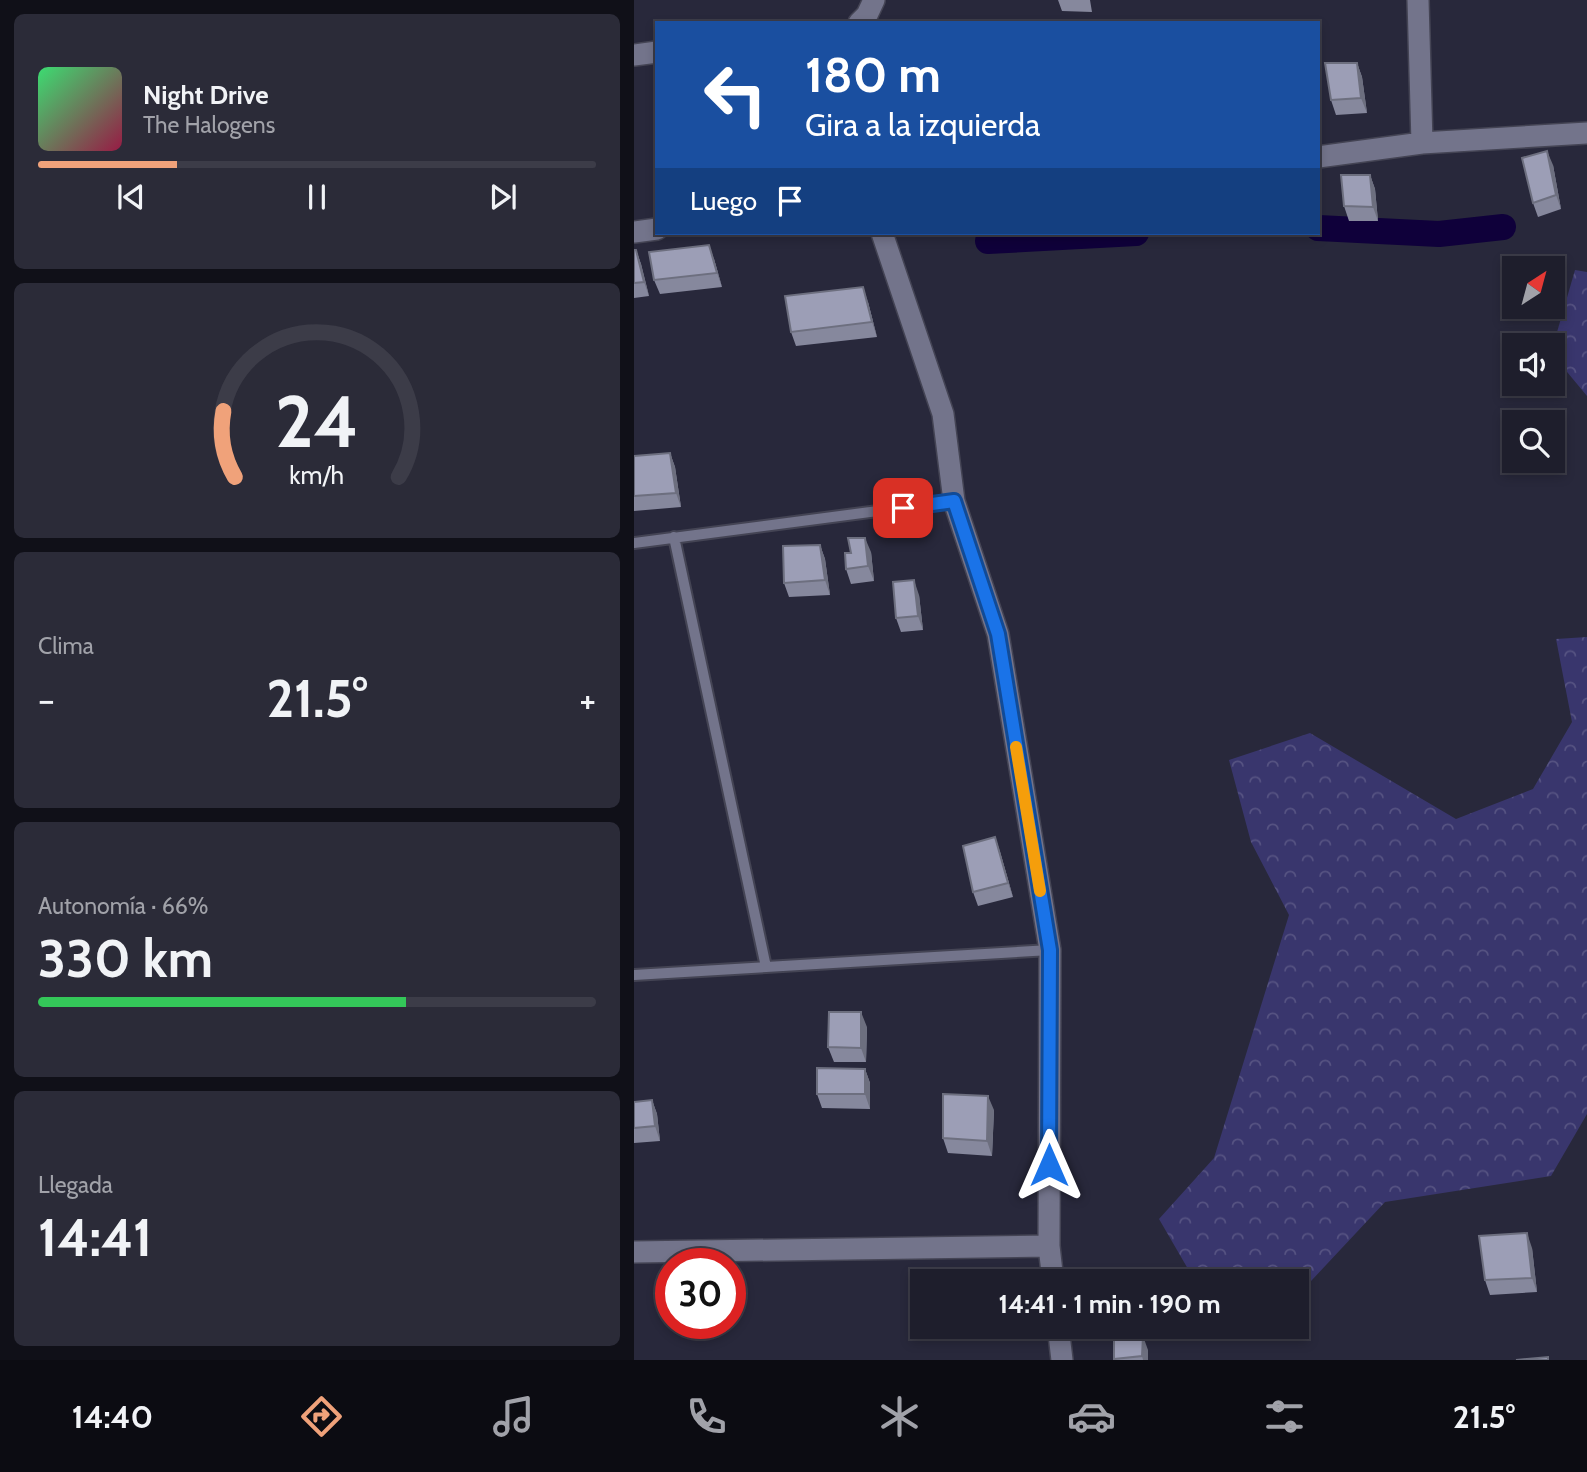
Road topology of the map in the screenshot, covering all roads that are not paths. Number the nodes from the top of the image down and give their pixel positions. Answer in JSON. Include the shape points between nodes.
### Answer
{"nodes":[{"id":1,"x":874,"y":0,"type":"edge"},
{"id":2,"x":1417,"y":0,"type":"edge"},
{"id":3,"x":861,"y":21,"type":"edge"},
{"id":4,"x":655,"y":52,"type":"edge"},
{"id":5,"x":634,"y":55,"type":"edge"},
{"id":6,"x":1588,"y":133,"type":"edge"},
{"id":7,"x":1423,"y":143,"type":"junction"},
{"id":8,"x":1320,"y":158,"type":"edge"},
{"id":9,"x":655,"y":229,"type":"edge"},
{"id":10,"x":634,"y":232,"type":"edge"},
{"id":11,"x":883,"y":235,"type":"edge"},
{"id":12,"x":954,"y":501,"type":"junction"},
{"id":13,"x":674,"y":537,"type":"junction"},
{"id":14,"x":634,"y":543,"type":"edge"},
{"id":15,"x":1050,"y":950,"type":"junction"},
{"id":16,"x":766,"y":967,"type":"junction"},
{"id":17,"x":634,"y":975,"type":"edge"},
{"id":18,"x":1049,"y":1246,"type":"junction"},
{"id":19,"x":634,"y":1252,"type":"edge"},
{"id":20,"x":1052,"y":1269,"type":"edge"},
{"id":21,"x":1060,"y":1339,"type":"edge"},
{"id":22,"x":1062,"y":1360,"type":"edge"}],
"edges":[{"from":1,"to":3,"type":"street"},
{"from":2,"to":7,"type":"street"},
{"from":4,"to":5,"type":"street"},
{"from":6,"to":7,"type":"street"},
{"from":7,"to":8,"type":"street"},
{"from":9,"to":10,"type":"street"},
{"from":11,"to":12,"type":"street","via":[[943,414]]},
{"from":12,"to":13,"type":"lane"},
{"from":12,"to":15,"type":"street","via":[[998,634]]},
{"from":13,"to":14,"type":"lane"},
{"from":13,"to":16,"type":"lane"},
{"from":15,"to":16,"type":"lane"},
{"from":15,"to":18,"type":"street"},
{"from":16,"to":17,"type":"lane"},
{"from":18,"to":19,"type":"street"},
{"from":18,"to":20,"type":"street"},
{"from":21,"to":22,"type":"street"}]}
